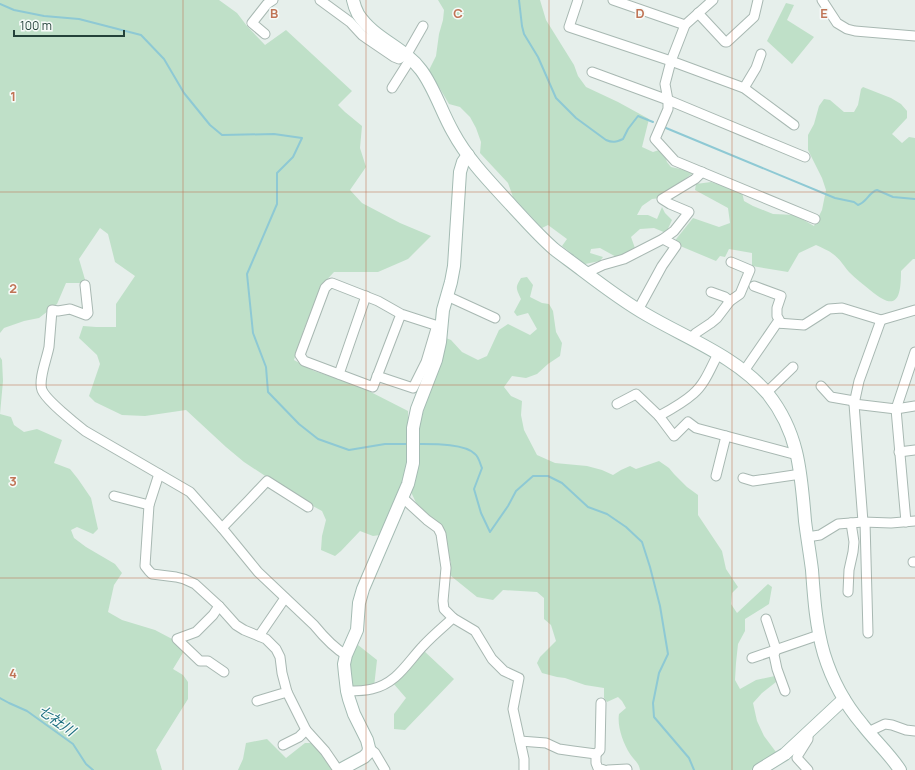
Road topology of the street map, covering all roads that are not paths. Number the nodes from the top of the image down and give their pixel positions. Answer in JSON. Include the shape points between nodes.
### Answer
{"nodes":[{"id":1,"x":274,"y":0,"type":"edge"},
{"id":2,"x":320,"y":0,"type":"edge"},
{"id":3,"x":353,"y":0,"type":"edge"},
{"id":4,"x":578,"y":0,"type":"edge"},
{"id":5,"x":613,"y":0,"type":"edge"},
{"id":6,"x":713,"y":0,"type":"edge"},
{"id":7,"x":758,"y":0,"type":"edge"},
{"id":8,"x":822,"y":0,"type":"edge"},
{"id":9,"x":698,"y":13,"type":"junction"},
{"id":10,"x":685,"y":25,"type":"junction"},
{"id":11,"x":423,"y":26,"type":"dead end"},
{"id":12,"x":265,"y":34,"type":"dead end"},
{"id":13,"x":915,"y":36,"type":"edge"},
{"id":14,"x":761,"y":54,"type":"dead end"},
{"id":15,"x":409,"y":56,"type":"junction"},
{"id":16,"x":671,"y":61,"type":"junction"},
{"id":17,"x":592,"y":72,"type":"dead end"},
{"id":18,"x":392,"y":88,"type":"dead end"},
{"id":19,"x":744,"y":88,"type":"junction"},
{"id":20,"x":668,"y":100,"type":"junction"},
{"id":21,"x":794,"y":125,"type":"dead end"},
{"id":22,"x":468,"y":155,"type":"junction"},
{"id":23,"x":805,"y":157,"type":"dead end"},
{"id":24,"x":702,"y":172,"type":"junction"},
{"id":25,"x":815,"y":219,"type":"dead end"},
{"id":26,"x":663,"y":239,"type":"junction"},
{"id":27,"x":731,"y":262,"type":"dead end"},
{"id":28,"x":586,"y":273,"type":"junction"},
{"id":29,"x":85,"y":285,"type":"dead end"},
{"id":30,"x":754,"y":286,"type":"dead end"},
{"id":31,"x":711,"y":292,"type":"dead end"},
{"id":32,"x":366,"y":296,"type":"junction"},
{"id":33,"x":447,"y":296,"type":"junction"},
{"id":34,"x":730,"y":301,"type":"junction"},
{"id":35,"x":638,"y":310,"type":"junction"},
{"id":36,"x":915,"y":310,"type":"edge"},
{"id":37,"x":401,"y":314,"type":"junction"},
{"id":38,"x":496,"y":318,"type":"dead end"},
{"id":39,"x":881,"y":320,"type":"junction"},
{"id":40,"x":781,"y":323,"type":"junction"},
{"id":41,"x":439,"y":326,"type":"junction"},
{"id":42,"x":690,"y":339,"type":"junction"},
{"id":43,"x":915,"y":352,"type":"edge"},
{"id":44,"x":718,"y":354,"type":"junction"},
{"id":45,"x":793,"y":367,"type":"dead end"},
{"id":46,"x":744,"y":371,"type":"junction"},
{"id":47,"x":339,"y":374,"type":"junction"},
{"id":48,"x":377,"y":376,"type":"junction"},
{"id":49,"x":821,"y":386,"type":"dead end"},
{"id":50,"x":766,"y":393,"type":"junction"},
{"id":51,"x":854,"y":403,"type":"junction"},
{"id":52,"x":617,"y":404,"type":"dead end"},
{"id":53,"x":915,"y":406,"type":"edge"},
{"id":54,"x":896,"y":409,"type":"junction"},
{"id":55,"x":659,"y":416,"type":"junction"},
{"id":56,"x":726,"y":436,"type":"junction"},
{"id":57,"x":915,"y":450,"type":"edge"},
{"id":58,"x":899,"y":452,"type":"junction"},
{"id":59,"x":798,"y":455,"type":"junction"},
{"id":60,"x":159,"y":474,"type":"junction"},
{"id":61,"x":801,"y":474,"type":"junction"},
{"id":62,"x":716,"y":476,"type":"dead end"},
{"id":63,"x":743,"y":478,"type":"dead end"},
{"id":64,"x":114,"y":496,"type":"dead end"},
{"id":65,"x":402,"y":498,"type":"junction"},
{"id":66,"x":149,"y":505,"type":"junction"},
{"id":67,"x":308,"y":507,"type":"dead end"},
{"id":68,"x":864,"y":522,"type":"junction"},
{"id":69,"x":910,"y":522,"type":"edge"},
{"id":70,"x":851,"y":523,"type":"junction"},
{"id":71,"x":222,"y":528,"type":"junction"},
{"id":72,"x":807,"y":537,"type":"junction"},
{"id":73,"x":848,"y":592,"type":"dead end"},
{"id":74,"x":285,"y":598,"type":"junction"},
{"id":75,"x":219,"y":606,"type":"junction"},
{"id":76,"x":453,"y":618,"type":"junction"},
{"id":77,"x":766,"y":619,"type":"dead end"},
{"id":78,"x":868,"y":633,"type":"dead end"},
{"id":79,"x":819,"y":635,"type":"junction"},
{"id":80,"x":259,"y":636,"type":"junction"},
{"id":81,"x":776,"y":649,"type":"junction"},
{"id":82,"x":346,"y":654,"type":"junction"},
{"id":83,"x":752,"y":658,"type":"dead end"},
{"id":84,"x":224,"y":672,"type":"dead end"},
{"id":85,"x":347,"y":691,"type":"junction"},
{"id":86,"x":785,"y":691,"type":"dead end"},
{"id":87,"x":286,"y":692,"type":"junction"},
{"id":88,"x":844,"y":699,"type":"junction"},
{"id":89,"x":257,"y":701,"type":"dead end"},
{"id":90,"x":601,"y":703,"type":"dead end"},
{"id":91,"x":306,"y":730,"type":"junction"},
{"id":92,"x":915,"y":731,"type":"edge"},
{"id":93,"x":808,"y":732,"type":"junction"},
{"id":94,"x":868,"y":732,"type":"junction"},
{"id":95,"x":520,"y":741,"type":"junction"},
{"id":96,"x":283,"y":745,"type":"dead end"},
{"id":97,"x":369,"y":748,"type":"junction"},
{"id":98,"x":596,"y":754,"type":"junction"},
{"id":99,"x":627,"y":769,"type":"dead end"},
{"id":100,"x":339,"y":770,"type":"edge"},
{"id":101,"x":385,"y":770,"type":"edge"},
{"id":102,"x":524,"y":770,"type":"edge"},
{"id":103,"x":604,"y":770,"type":"edge"},
{"id":104,"x":608,"y":770,"type":"edge"},
{"id":105,"x":759,"y":770,"type":"edge"},
{"id":106,"x":808,"y":770,"type":"edge"},
{"id":107,"x":900,"y":770,"type":"edge"}],
"edges":[{"from":1,"to":12,"type":"street","via":[[267,4],[252,22]]},
{"from":2,"to":15,"type":"street","via":[[350,22],[362,35],[394,57],[399,59]]},
{"from":3,"to":15,"type":"street","via":[[358,13],[368,26]]},
{"from":4,"to":16,"type":"street","via":[[569,27]]},
{"from":5,"to":10,"type":"street"},
{"from":6,"to":9,"type":"street"},
{"from":7,"to":9,"type":"street","via":[[754,17],[727,42]]},
{"from":8,"to":13,"type":"street","via":[[837,23],[847,29]]},
{"from":9,"to":10,"type":"street"},
{"from":10,"to":16,"type":"street"},
{"from":11,"to":15,"type":"street"},
{"from":14,"to":19,"type":"street"},
{"from":15,"to":18,"type":"street"},
{"from":15,"to":22,"type":"street","via":[[423,72],[453,133]]},
{"from":16,"to":19,"type":"street"},
{"from":16,"to":20,"type":"street","via":[[665,84]]},
{"from":17,"to":20,"type":"street"},
{"from":19,"to":21,"type":"street"},
{"from":20,"to":23,"type":"street"},
{"from":20,"to":24,"type":"street","via":[[668,109],[655,139],[675,161]]},
{"from":22,"to":28,"type":"street","via":[[538,234]]},
{"from":22,"to":33,"type":"street","via":[[460,172],[454,266]]},
{"from":24,"to":25,"type":"street"},
{"from":24,"to":26,"type":"street","via":[[696,179],[662,199],[689,212]]},
{"from":26,"to":28,"type":"street","via":[[624,259]]},
{"from":26,"to":35,"type":"street","via":[[676,246]]},
{"from":27,"to":34,"type":"street","via":[[750,270],[740,294]]},
{"from":28,"to":35,"type":"street"},
{"from":29,"to":60,"type":"street","via":[[88,313],[70,309],[52,310],[42,390],[76,424]]},
{"from":30,"to":40,"type":"street","via":[[780,296],[777,316]]},
{"from":31,"to":34,"type":"street"},
{"from":32,"to":37,"type":"street"},
{"from":32,"to":47,"type":"street"},
{"from":32,"to":47,"type":"street","via":[[329,284],[325,288],[300,355],[304,361]]},
{"from":33,"to":38,"type":"street"},
{"from":33,"to":41,"type":"street"},
{"from":34,"to":42,"type":"street","via":[[717,318]]},
{"from":35,"to":42,"type":"street"},
{"from":36,"to":39,"type":"street"},
{"from":37,"to":41,"type":"street"},
{"from":37,"to":48,"type":"street"},
{"from":39,"to":40,"type":"street","via":[[842,308],[829,309],[804,325]]},
{"from":39,"to":51,"type":"street","via":[[859,381]]},
{"from":40,"to":46,"type":"street","via":[[777,323]]},
{"from":41,"to":48,"type":"street","via":[[413,388]]},
{"from":41,"to":65,"type":"street","via":[[440,342],[436,360],[417,409],[413,428],[412,463]]},
{"from":42,"to":44,"type":"street"},
{"from":43,"to":54,"type":"street"},
{"from":44,"to":46,"type":"street"},
{"from":44,"to":55,"type":"street","via":[[703,383],[694,394]]},
{"from":45,"to":50,"type":"street"},
{"from":46,"to":50,"type":"street"},
{"from":47,"to":48,"type":"street","via":[[373,387]]},
{"from":49,"to":51,"type":"street","via":[[831,397]]},
{"from":50,"to":59,"type":"street","via":[[788,426]]},
{"from":51,"to":54,"type":"street"},
{"from":51,"to":68,"type":"street"},
{"from":52,"to":55,"type":"street","via":[[636,394]]},
{"from":53,"to":54,"type":"street"},
{"from":54,"to":58,"type":"street"},
{"from":55,"to":56,"type":"street","via":[[674,436],[688,422],[696,428]]},
{"from":56,"to":59,"type":"street"},
{"from":56,"to":62,"type":"street"},
{"from":57,"to":58,"type":"street"},
{"from":58,"to":69,"type":"street"},
{"from":59,"to":61,"type":"street"},
{"from":60,"to":66,"type":"street"},
{"from":60,"to":71,"type":"street","via":[[190,492]]},
{"from":61,"to":63,"type":"street","via":[[753,481]]},
{"from":61,"to":72,"type":"street"},
{"from":64,"to":66,"type":"street"},
{"from":65,"to":76,"type":"street","via":[[438,528],[441,534],[446,568],[444,609]]},
{"from":65,"to":82,"type":"street","via":[[363,589],[357,630]]},
{"from":66,"to":75,"type":"street","via":[[145,566],[148,571],[195,584]]},
{"from":67,"to":71,"type":"street","via":[[267,481]]},
{"from":68,"to":69,"type":"street"},
{"from":68,"to":70,"type":"street"},
{"from":68,"to":78,"type":"street"},
{"from":70,"to":72,"type":"street","via":[[838,524],[820,535]]},
{"from":70,"to":73,"type":"street","via":[[854,552],[849,570]]},
{"from":71,"to":74,"type":"street","via":[[258,572]]},
{"from":72,"to":79,"type":"street"},
{"from":74,"to":80,"type":"street"},
{"from":74,"to":82,"type":"street"},
{"from":75,"to":80,"type":"street","via":[[236,625]]},
{"from":75,"to":84,"type":"street","via":[[196,632],[177,639],[200,661],[208,661]]},
{"from":76,"to":85,"type":"street","via":[[423,646],[394,679],[371,690]]},
{"from":76,"to":95,"type":"street","via":[[475,631],[492,659],[504,671],[519,678],[513,709]]},
{"from":77,"to":81,"type":"street"},
{"from":79,"to":81,"type":"street"},
{"from":79,"to":88,"type":"street","via":[[827,664]]},
{"from":80,"to":87,"type":"street","via":[[276,649]]},
{"from":81,"to":83,"type":"street"},
{"from":81,"to":86,"type":"street","via":[[774,655]]},
{"from":82,"to":85,"type":"street","via":[[344,664]]},
{"from":85,"to":97,"type":"street"},
{"from":87,"to":89,"type":"street"},
{"from":87,"to":91,"type":"street"},
{"from":88,"to":93,"type":"street"},
{"from":88,"to":94,"type":"street"},
{"from":90,"to":98,"type":"street","via":[[600,750]]},
{"from":91,"to":96,"type":"street","via":[[299,737]]},
{"from":91,"to":100,"type":"street"},
{"from":92,"to":94,"type":"street","via":[[885,724]]},
{"from":93,"to":105,"type":"street","via":[[785,754]]},
{"from":93,"to":106,"type":"street","via":[[808,739],[797,758]]},
{"from":94,"to":107,"type":"street"},
{"from":95,"to":98,"type":"street","via":[[546,743],[559,748]]},
{"from":95,"to":102,"type":"street"},
{"from":97,"to":100,"type":"street","via":[[364,757]]},
{"from":97,"to":101,"type":"street"},
{"from":98,"to":103,"type":"street","via":[[598,768]]},
{"from":99,"to":104,"type":"street"}]}
